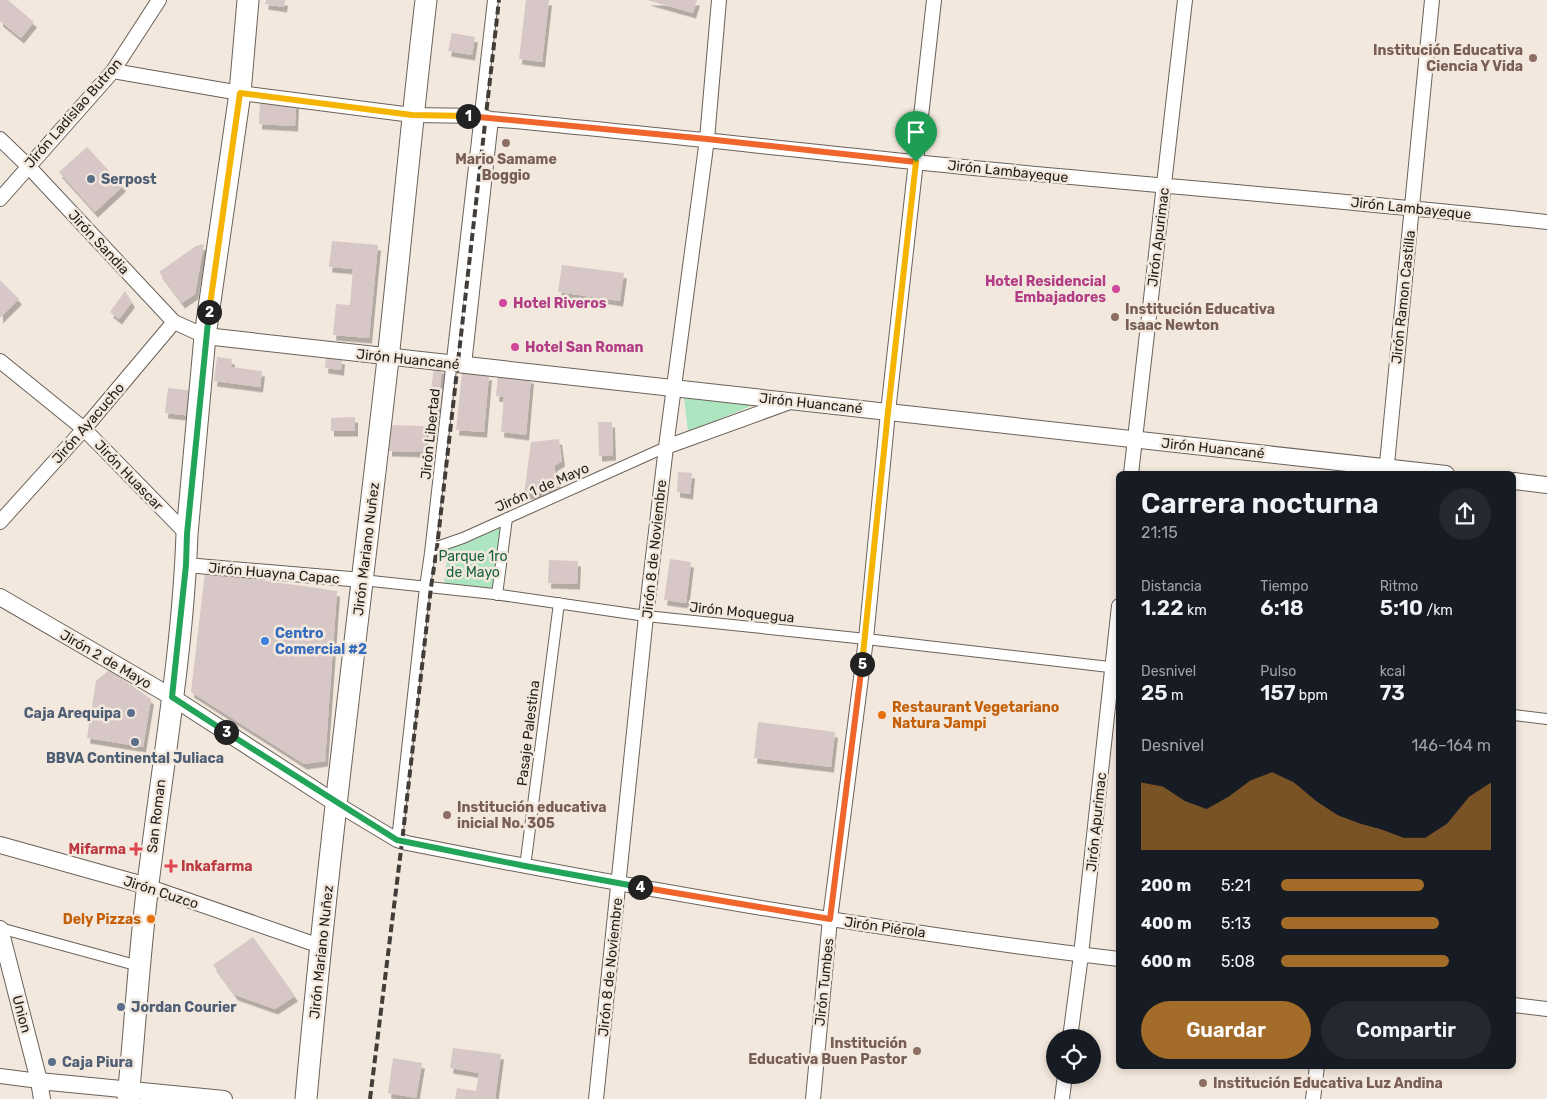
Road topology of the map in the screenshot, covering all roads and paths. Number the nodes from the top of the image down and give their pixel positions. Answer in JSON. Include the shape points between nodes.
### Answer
{"nodes":[{"id":1,"x":159,"y":0,"type":"edge"},
{"id":2,"x":248,"y":0,"type":"edge"},
{"id":3,"x":426,"y":0,"type":"edge"},
{"id":4,"x":493,"y":0,"type":"edge"},
{"id":5,"x":719,"y":0,"type":"edge"},
{"id":6,"x":934,"y":0,"type":"edge"},
{"id":7,"x":1185,"y":0,"type":"edge"},
{"id":8,"x":1432,"y":0,"type":"edge"},
{"id":9,"x":113,"y":70,"type":"junction"},
{"id":10,"x":240,"y":93,"type":"junction"},
{"id":11,"x":412,"y":115,"type":"junction"},
{"id":12,"x":486,"y":117,"type":"junction"},
{"id":13,"x":0,"y":139,"type":"edge"},
{"id":14,"x":707,"y":139,"type":"junction"},
{"id":15,"x":916,"y":162,"type":"junction"},
{"id":16,"x":28,"y":166,"type":"junction"},
{"id":17,"x":1164,"y":186,"type":"junction"},
{"id":18,"x":0,"y":199,"type":"edge"},
{"id":19,"x":1412,"y":208,"type":"junction"},
{"id":20,"x":1547,"y":222,"type":"edge"},
{"id":21,"x":174,"y":322,"type":"junction"},
{"id":22,"x":205,"y":336,"type":"junction"},
{"id":23,"x":388,"y":357,"type":"junction"},
{"id":24,"x":0,"y":361,"type":"edge"},
{"id":25,"x":457,"y":364,"type":"junction"},
{"id":26,"x":674,"y":388,"type":"junction"},
{"id":27,"x":791,"y":401,"type":"junction"},
{"id":28,"x":888,"y":412,"type":"junction"},
{"id":29,"x":84,"y":429,"type":"junction"},
{"id":30,"x":1134,"y":439,"type":"junction"},
{"id":31,"x":666,"y":447,"type":"junction"},
{"id":32,"x":1386,"y":470,"type":"edge"},
{"id":33,"x":1131,"y":471,"type":"edge"},
{"id":34,"x":1401,"y":471,"type":"edge"},
{"id":35,"x":1516,"y":481,"type":"edge"},
{"id":36,"x":1547,"y":485,"type":"edge"},
{"id":37,"x":507,"y":518,"type":"junction"},
{"id":38,"x":0,"y":522,"type":"edge"},
{"id":39,"x":187,"y":534,"type":"junction"},
{"id":40,"x":430,"y":553,"type":"junction"},
{"id":41,"x":186,"y":565,"type":"junction"},
{"id":42,"x":362,"y":580,"type":"junction"},
{"id":43,"x":425,"y":587,"type":"junction"},
{"id":44,"x":497,"y":595,"type":"junction"},
{"id":45,"x":0,"y":597,"type":"edge"},
{"id":46,"x":559,"y":603,"type":"junction"},
{"id":47,"x":646,"y":616,"type":"junction"},
{"id":48,"x":866,"y":639,"type":"junction"},
{"id":49,"x":1116,"y":668,"type":"edge"},
{"id":50,"x":172,"y":697,"type":"junction"},
{"id":51,"x":1516,"y":715,"type":"edge"},
{"id":52,"x":1547,"y":719,"type":"edge"},
{"id":53,"x":337,"y":804,"type":"junction"},
{"id":54,"x":397,"y":840,"type":"junction"},
{"id":55,"x":0,"y":845,"type":"edge"},
{"id":56,"x":525,"y":866,"type":"junction"},
{"id":57,"x":619,"y":883,"type":"junction"},
{"id":58,"x":148,"y":886,"type":"junction"},
{"id":59,"x":830,"y":919,"type":"junction"},
{"id":60,"x":0,"y":928,"type":"edge"},
{"id":61,"x":320,"y":946,"type":"junction"},
{"id":62,"x":1081,"y":955,"type":"junction"},
{"id":63,"x":1116,"y":959,"type":"edge"},
{"id":64,"x":139,"y":966,"type":"junction"},
{"id":65,"x":1516,"y":1005,"type":"edge"},
{"id":66,"x":1547,"y":1009,"type":"edge"},
{"id":67,"x":1071,"y":1029,"type":"edge"},
{"id":68,"x":1317,"y":1069,"type":"edge"},
{"id":69,"x":0,"y":1076,"type":"edge"},
{"id":70,"x":39,"y":1081,"type":"junction"},
{"id":71,"x":1064,"y":1084,"type":"edge"},
{"id":72,"x":128,"y":1094,"type":"edge"},
{"id":73,"x":42,"y":1099,"type":"edge"},
{"id":74,"x":224,"y":1099,"type":"edge"},
{"id":75,"x":306,"y":1099,"type":"edge"},
{"id":76,"x":596,"y":1099,"type":"edge"},
{"id":77,"x":813,"y":1099,"type":"edge"},
{"id":78,"x":1062,"y":1099,"type":"edge"},
{"id":79,"x":1312,"y":1099,"type":"edge"}],
"edges":[{"from":1,"to":9,"type":"street","name":"Jirón Ladislao Butron"},
{"from":2,"to":10,"type":"main road","name":"San Roman"},
{"from":3,"to":11,"type":"main road","name":"Jirón Mariano Nuñez"},
{"from":4,"to":12,"type":"street"},
{"from":5,"to":14,"type":"street","name":"Jirón 8 de Noviembre"},
{"from":6,"to":15,"type":"street","name":"Jirón Tumbes"},
{"from":7,"to":17,"type":"street","name":"Jirón Apurimac"},
{"from":8,"to":19,"type":"street","name":"Jirón Ramon Castilla"},
{"from":9,"to":10,"type":"street","name":"Jirón Lambayeque"},
{"from":9,"to":16,"type":"street","name":"Jirón Ladislao Butron"},
{"from":10,"to":11,"type":"street","name":"Jirón Lambayeque"},
{"from":10,"to":22,"type":"main road","name":"San Roman"},
{"from":11,"to":12,"type":"street","name":"Jirón Lambayeque"},
{"from":11,"to":23,"type":"main road","name":"Jirón Mariano Nuñez"},
{"from":12,"to":14,"type":"street","name":"Jirón Lambayeque"},
{"from":12,"to":25,"type":"street"},
{"from":13,"to":16,"type":"street","name":"Jirón Sandia"},
{"from":14,"to":15,"type":"street","name":"Jirón Lambayeque"},
{"from":14,"to":26,"type":"street","name":"Jirón 8 de Noviembre"},
{"from":15,"to":17,"type":"street","name":"Jirón Lambayeque"},
{"from":15,"to":28,"type":"street","name":"Jirón Tumbes"},
{"from":16,"to":18,"type":"street","name":"Jirón Ladislao Butron"},
{"from":16,"to":21,"type":"street","name":"Jirón Sandia"},
{"from":17,"to":19,"type":"street","name":"Jirón Lambayeque"},
{"from":17,"to":30,"type":"street","name":"Jirón Apurimac"},
{"from":19,"to":20,"type":"street","name":"Jirón Lambayeque"},
{"from":19,"to":32,"type":"street","name":"Jirón Ramon Castilla"},
{"from":21,"to":22,"type":"street","name":"Jirón Sandia"},
{"from":21,"to":29,"type":"street","name":"Jirón Ayacucho"},
{"from":22,"to":23,"type":"street","name":"Jirón Huancané"},
{"from":22,"to":39,"type":"main road","name":"San Roman"},
{"from":23,"to":25,"type":"street","name":"Jirón Huancané"},
{"from":23,"to":42,"type":"main road","name":"Jirón Mariano Nuñez"},
{"from":24,"to":29,"type":"street","name":"Jirón Huascar"},
{"from":25,"to":26,"type":"street","name":"Jirón Huancané"},
{"from":25,"to":40,"type":"street","name":"Jirón Libertad"},
{"from":26,"to":27,"type":"street","name":"Jirón Huancané"},
{"from":26,"to":31,"type":"street","name":"Jirón 8 de Noviembre"},
{"from":27,"to":28,"type":"street","name":"Jirón Huancané"},
{"from":27,"to":31,"type":"street"},
{"from":28,"to":30,"type":"street","name":"Jirón Huancané"},
{"from":28,"to":48,"type":"street","name":"Jirón Tumbes"},
{"from":29,"to":38,"type":"street","name":"Jirón Ayacucho"},
{"from":29,"to":39,"type":"street","name":"Jirón Huascar"},
{"from":30,"to":32,"type":"street","name":"Jirón Huancané"},
{"from":30,"to":33,"type":"street","name":"Jirón Apurimac"},
{"from":31,"to":37,"type":"street","name":"Jirón 1 de Mayo"},
{"from":31,"to":47,"type":"street","name":"Jirón 8 de Noviembre"},
{"from":32,"to":34,"type":"street","name":"Jirón Huancané"},
{"from":35,"to":36,"type":"street"},
{"from":37,"to":40,"type":"street","name":"Jirón 1 de Mayo","via":[[437,547]]},
{"from":37,"to":44,"type":"street"},
{"from":39,"to":41,"type":"main road","name":"San Roman"},
{"from":40,"to":43,"type":"street","name":"Jirón Libertad"},
{"from":41,"to":42,"type":"street","name":"Jirón Huayna Capac"},
{"from":41,"to":50,"type":"main road","name":"San Roman"},
{"from":42,"to":43,"type":"street","name":"Jirón Moquegua"},
{"from":42,"to":53,"type":"main road","name":"Jirón Mariano Nuñez"},
{"from":43,"to":44,"type":"street","name":"Jirón Moquegua"},
{"from":43,"to":54,"type":"street","name":"Jirón Libertad"},
{"from":44,"to":46,"type":"street","name":"Jirón Moquegua"},
{"from":45,"to":50,"type":"street","name":"Jirón 2 de Mayo"},
{"from":46,"to":47,"type":"street","name":"Jirón Moquegua"},
{"from":46,"to":56,"type":"street","name":"Pasaje Palestina"},
{"from":47,"to":48,"type":"street","name":"Jirón Moquegua"},
{"from":47,"to":57,"type":"street","name":"Jirón 8 de Noviembre"},
{"from":48,"to":49,"type":"street","name":"Jirón Moquegua"},
{"from":48,"to":59,"type":"street","name":"Jirón Tumbes"},
{"from":49,"to":62,"type":"street","name":"Jirón Apurimac"},
{"from":50,"to":53,"type":"street","name":"Jirón 2 de Mayo"},
{"from":50,"to":58,"type":"main road","name":"San Roman"},
{"from":51,"to":52,"type":"street"},
{"from":53,"to":54,"type":"street","name":"Jirón Piérola"},
{"from":53,"to":61,"type":"main road","name":"Jirón Mariano Nuñez"},
{"from":54,"to":56,"type":"street","name":"Jirón Piérola"},
{"from":55,"to":58,"type":"street","name":"Jirón Cuzco"},
{"from":56,"to":57,"type":"street","name":"Jirón Piérola"},
{"from":57,"to":59,"type":"street","name":"Jirón Piérola"},
{"from":57,"to":76,"type":"street","name":"Jirón 8 de Noviembre"},
{"from":58,"to":61,"type":"street","name":"Jirón Cuzco"},
{"from":58,"to":64,"type":"main road","name":"San Roman"},
{"from":59,"to":62,"type":"street","name":"Jirón Piérola"},
{"from":59,"to":77,"type":"street","name":"Jirón Tumbes"},
{"from":60,"to":64,"type":"street"},
{"from":60,"to":70,"type":"street","name":"Union"},
{"from":61,"to":75,"type":"main road","name":"Jirón Mariano Nuñez"},
{"from":62,"to":63,"type":"street","name":"Jirón Piérola"},
{"from":62,"to":67,"type":"street","name":"Jirón Apurimac"},
{"from":64,"to":72,"type":"main road","name":"San Roman"},
{"from":65,"to":66,"type":"street"},
{"from":68,"to":79,"type":"street"},
{"from":69,"to":70,"type":"street"},
{"from":70,"to":72,"type":"street"},
{"from":70,"to":73,"type":"street","name":"Union"},
{"from":71,"to":78,"type":"street"},
{"from":72,"to":74,"type":"street"}]}
